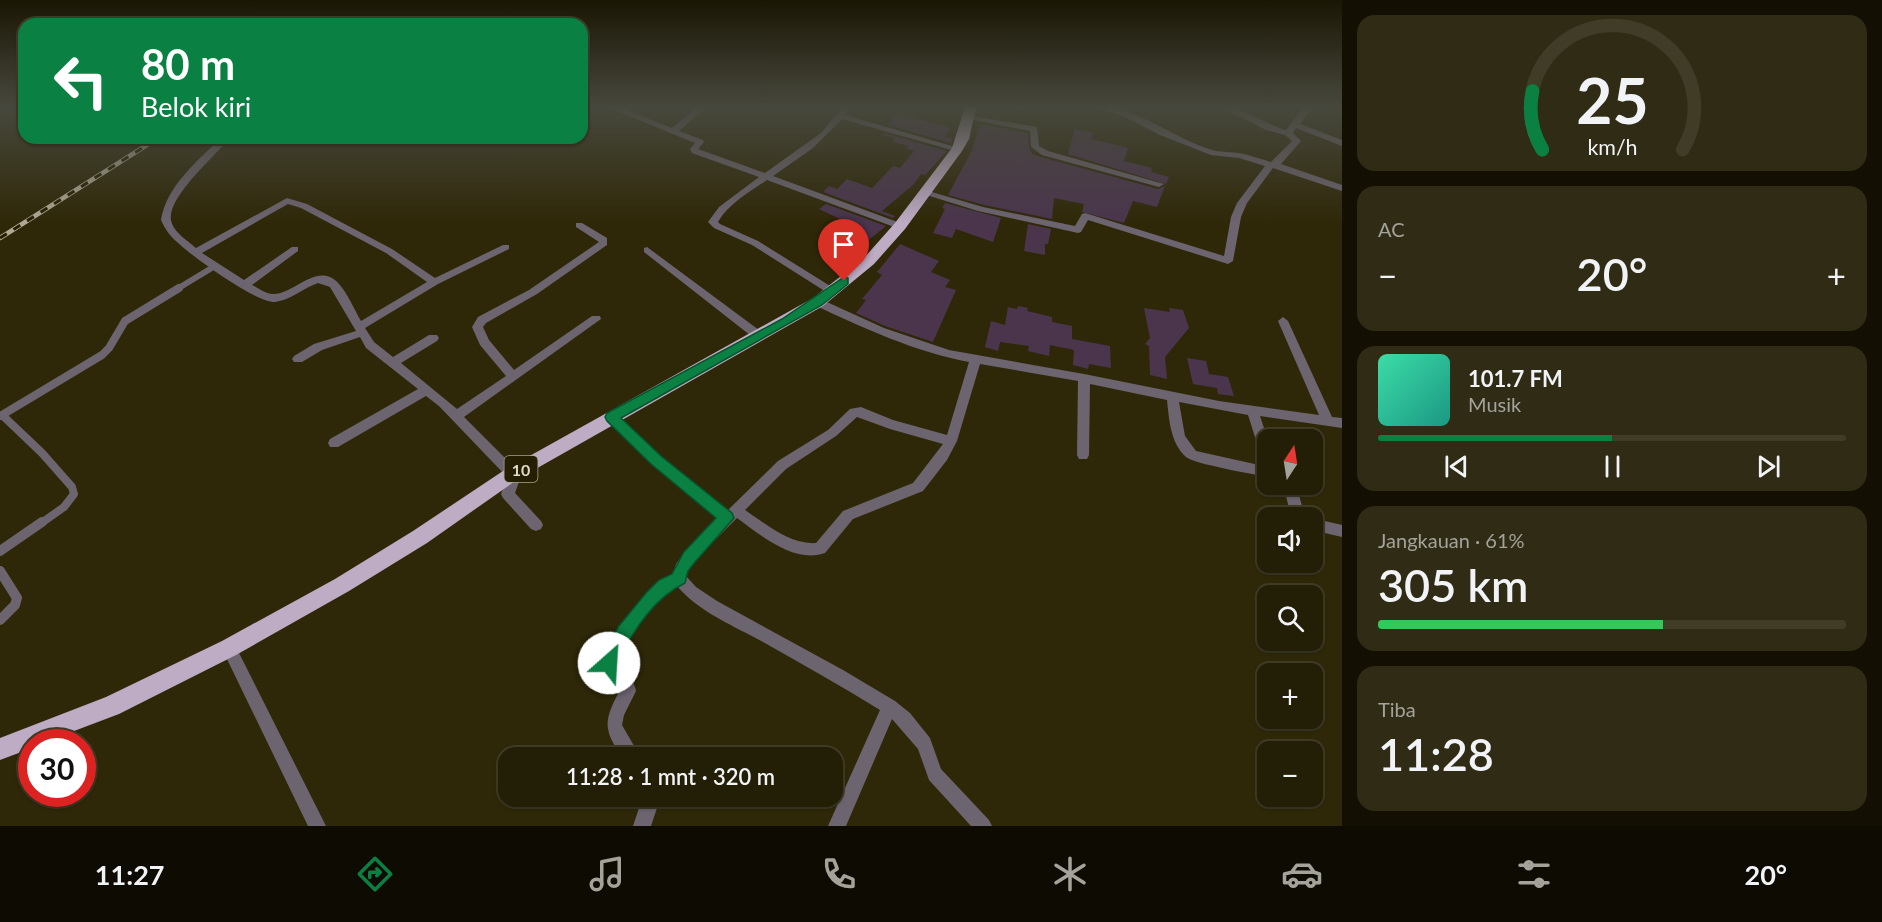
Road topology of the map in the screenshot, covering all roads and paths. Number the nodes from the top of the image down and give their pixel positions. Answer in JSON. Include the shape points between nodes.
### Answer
{"nodes":[{"id":1,"x":219,"y":146,"type":"edge"},
{"id":2,"x":697,"y":146,"type":"edge"},
{"id":3,"x":808,"y":146,"type":"edge"},
{"id":4,"x":947,"y":146,"type":"edge"},
{"id":5,"x":960,"y":146,"type":"edge"},
{"id":6,"x":1035,"y":146,"type":"edge"},
{"id":7,"x":1195,"y":146,"type":"edge"},
{"id":8,"x":1292,"y":146,"type":"edge"},
{"id":9,"x":958,"y":149,"type":"junction"},
{"id":10,"x":1273,"y":165,"type":"junction"},
{"id":11,"x":764,"y":176,"type":"junction"},
{"id":12,"x":1159,"y":184,"type":"dead end"},
{"id":13,"x":1342,"y":188,"type":"edge"},
{"id":14,"x":303,"y":193,"type":"dead end"},
{"id":15,"x":925,"y":193,"type":"junction"},
{"id":16,"x":287,"y":201,"type":"junction"},
{"id":17,"x":579,"y":225,"type":"dead end"},
{"id":18,"x":900,"y":226,"type":"junction"},
{"id":19,"x":506,"y":247,"type":"dead end"},
{"id":20,"x":295,"y":249,"type":"dead end"},
{"id":21,"x":647,"y":250,"type":"dead end"},
{"id":22,"x":196,"y":252,"type":"junction"},
{"id":23,"x":215,"y":266,"type":"junction"},
{"id":24,"x":434,"y":282,"type":"junction"},
{"id":25,"x":244,"y":285,"type":"junction"},
{"id":26,"x":824,"y":297,"type":"junction"},
{"id":27,"x":596,"y":319,"type":"dead end"},
{"id":28,"x":1283,"y":321,"type":"dead end"},
{"id":29,"x":360,"y":330,"type":"junction"},
{"id":30,"x":759,"y":336,"type":"junction"},
{"id":31,"x":433,"y":338,"type":"dead end"},
{"id":32,"x":298,"y":359,"type":"dead end"},
{"id":33,"x":976,"y":359,"type":"junction"},
{"id":34,"x":392,"y":363,"type":"junction"},
{"id":35,"x":513,"y":376,"type":"junction"},
{"id":36,"x":1084,"y":378,"type":"junction"},
{"id":37,"x":426,"y":390,"type":"junction"},
{"id":38,"x":1172,"y":396,"type":"junction"},
{"id":39,"x":1253,"y":412,"type":"junction"},
{"id":40,"x":1,"y":416,"type":"edge"},
{"id":41,"x":456,"y":416,"type":"junction"},
{"id":42,"x":612,"y":417,"type":"junction"},
{"id":43,"x":1328,"y":422,"type":"junction"},
{"id":44,"x":1342,"y":423,"type":"edge"},
{"id":45,"x":1258,"y":429,"type":"edge"},
{"id":46,"x":951,"y":441,"type":"junction"},
{"id":47,"x":334,"y":443,"type":"dead end"},
{"id":48,"x":1083,"y":455,"type":"dead end"},
{"id":49,"x":1257,"y":470,"type":"edge"},
{"id":50,"x":512,"y":474,"type":"junction"},
{"id":51,"x":730,"y":514,"type":"junction"},
{"id":52,"x":536,"y":525,"type":"dead end"},
{"id":53,"x":1323,"y":527,"type":"edge"},
{"id":54,"x":1342,"y":531,"type":"edge"},
{"id":55,"x":0,"y":551,"type":"edge"},
{"id":56,"x":0,"y":571,"type":"edge"},
{"id":57,"x":679,"y":578,"type":"junction"},
{"id":58,"x":0,"y":620,"type":"edge"},
{"id":59,"x":229,"y":648,"type":"junction"},
{"id":60,"x":889,"y":707,"type":"junction"},
{"id":61,"x":625,"y":747,"type":"edge"},
{"id":62,"x":0,"y":749,"type":"edge"},
{"id":63,"x":648,"y":807,"type":"edge"},
{"id":64,"x":317,"y":826,"type":"edge"},
{"id":65,"x":642,"y":826,"type":"edge"},
{"id":66,"x":837,"y":826,"type":"edge"},
{"id":67,"x":983,"y":826,"type":"edge"}],
"edges":[{"from":1,"to":22,"type":"street","via":[[179,191],[167,213],[171,231]]},
{"from":2,"to":11,"type":"street","via":[[695,151]]},
{"from":3,"to":11,"type":"street"},
{"from":4,"to":9,"type":"street"},
{"from":5,"to":9,"type":"highway","number":"10"},
{"from":6,"to":12,"type":"street","via":[[1045,153]]},
{"from":7,"to":10,"type":"street"},
{"from":8,"to":10,"type":"street"},
{"from":9,"to":15,"type":"highway","number":"10"},
{"from":10,"to":13,"type":"street"},
{"from":10,"to":15,"type":"street","via":[[1242,203],[1227,261],[1085,216],[1078,230]]},
{"from":11,"to":18,"type":"street"},
{"from":11,"to":26,"type":"street","via":[[717,214],[714,224],[754,243]]},
{"from":14,"to":16,"type":"street"},
{"from":15,"to":18,"type":"highway","number":"10"},
{"from":16,"to":22,"type":"street"},
{"from":16,"to":24,"type":"street","via":[[389,251]]},
{"from":17,"to":35,"type":"street","via":[[604,243],[533,292],[482,320],[477,327],[484,342]]},
{"from":18,"to":26,"type":"highway","number":"10","via":[[869,261]]},
{"from":19,"to":24,"type":"street"},
{"from":20,"to":25,"type":"street"},
{"from":21,"to":30,"type":"street"},
{"from":22,"to":23,"type":"street"},
{"from":23,"to":25,"type":"street"},
{"from":23,"to":40,"type":"lane","via":[[125,321],[102,354]]},
{"from":24,"to":29,"type":"street"},
{"from":25,"to":29,"type":"street","via":[[272,299],[327,279]]},
{"from":26,"to":30,"type":"highway","number":"10"},
{"from":26,"to":33,"type":"street","via":[[910,342]]},
{"from":27,"to":35,"type":"street"},
{"from":28,"to":43,"type":"street"},
{"from":29,"to":32,"type":"street"},
{"from":29,"to":34,"type":"street","via":[[370,345]]},
{"from":30,"to":42,"type":"highway","number":"10"},
{"from":31,"to":34,"type":"street"},
{"from":33,"to":36,"type":"street"},
{"from":33,"to":46,"type":"street"},
{"from":34,"to":37,"type":"street"},
{"from":35,"to":41,"type":"street"},
{"from":36,"to":38,"type":"street"},
{"from":36,"to":48,"type":"street"},
{"from":37,"to":41,"type":"street"},
{"from":37,"to":47,"type":"street"},
{"from":38,"to":39,"type":"street"},
{"from":38,"to":49,"type":"street","via":[[1179,437],[1191,455]]},
{"from":39,"to":43,"type":"street"},
{"from":39,"to":45,"type":"street"},
{"from":40,"to":55,"type":"lane","via":[[42,453],[74,494],[63,507]]},
{"from":41,"to":50,"type":"street"},
{"from":42,"to":50,"type":"highway","number":"10"},
{"from":42,"to":51,"type":"street","via":[[656,460]]},
{"from":43,"to":44,"type":"street"},
{"from":46,"to":51,"type":"street","via":[[854,412],[832,433],[782,465]]},
{"from":46,"to":51,"type":"street","via":[[918,487],[848,515],[814,551]]},
{"from":50,"to":52,"type":"street","via":[[508,494]]},
{"from":50,"to":59,"type":"highway","number":"10","via":[[342,585]]},
{"from":51,"to":57,"type":"street","via":[[689,557]]},
{"from":53,"to":54,"type":"street"},
{"from":56,"to":58,"type":"lane","via":[[17,598]]},
{"from":57,"to":60,"type":"street","via":[[712,606]]},
{"from":57,"to":61,"type":"street","via":[[664,585],[652,598],[609,658],[610,667],[628,692],[614,718],[615,734]]},
{"from":59,"to":62,"type":"highway","number":"10","via":[[119,702]]},
{"from":59,"to":64,"type":"street"},
{"from":60,"to":66,"type":"street"},
{"from":60,"to":67,"type":"street","via":[[924,744],[935,774]]},
{"from":63,"to":65,"type":"street"}]}
